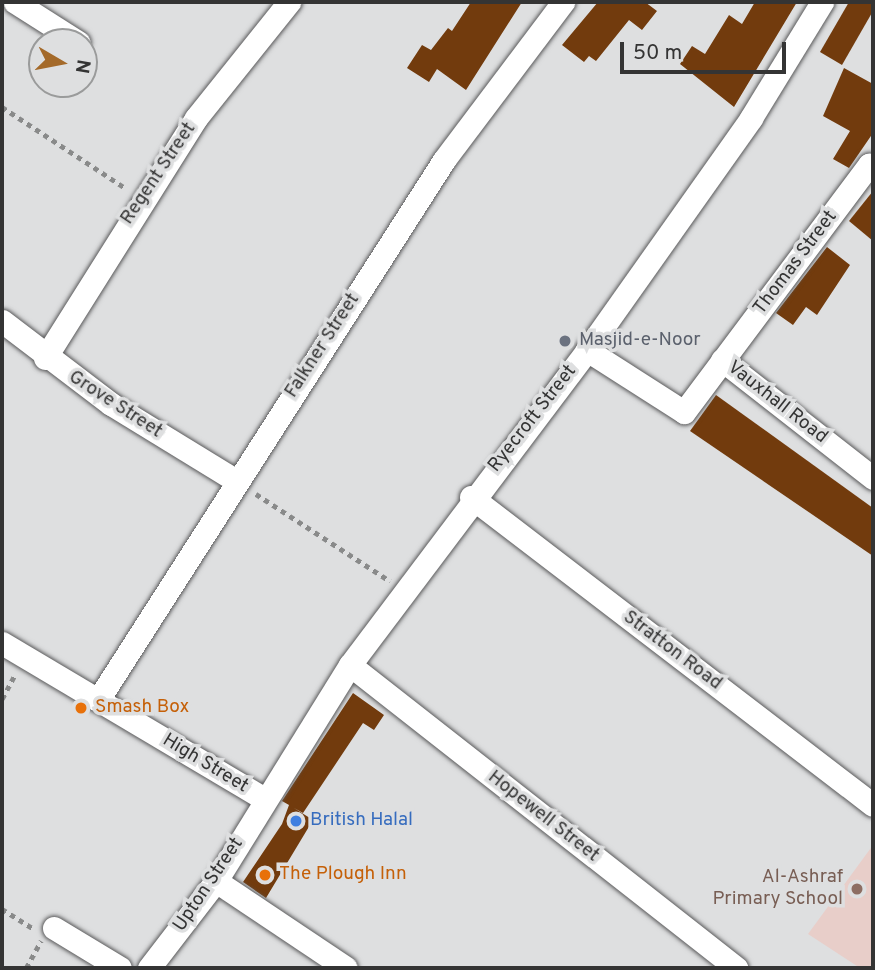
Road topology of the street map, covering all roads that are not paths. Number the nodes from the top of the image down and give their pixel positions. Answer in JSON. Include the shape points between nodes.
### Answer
{"nodes":[{"id":1,"x":15,"y":2,"type":"edge"},
{"id":2,"x":289,"y":2,"type":"edge"},
{"id":3,"x":563,"y":2,"type":"edge"},
{"id":4,"x":822,"y":2,"type":"edge"},
{"id":5,"x":56,"y":28,"type":"edge"},
{"id":6,"x":871,"y":167,"type":"edge"},
{"id":7,"x":2,"y":321,"type":"edge"},
{"id":8,"x":587,"y":350,"type":"junction"},
{"id":9,"x":45,"y":358,"type":"junction"},
{"id":10,"x":722,"y":360,"type":"junction"},
{"id":11,"x":873,"y":478,"type":"edge"},
{"id":12,"x":235,"y":480,"type":"junction"},
{"id":13,"x":471,"y":497,"type":"junction"},
{"id":14,"x":2,"y":643,"type":"edge"},
{"id":15,"x":350,"y":665,"type":"junction"},
{"id":16,"x":98,"y":700,"type":"junction"},
{"id":17,"x":265,"y":799,"type":"junction"},
{"id":18,"x":873,"y":805,"type":"edge"},
{"id":19,"x":216,"y":881,"type":"junction"},
{"id":20,"x":49,"y":932,"type":"road end"},
{"id":21,"x":120,"y":968,"type":"edge"},
{"id":22,"x":149,"y":968,"type":"edge"},
{"id":23,"x":346,"y":968,"type":"edge"},
{"id":24,"x":736,"y":968,"type":"edge"}],
"edges":[{"from":1,"to":5,"type":"street"},
{"from":2,"to":9,"type":"street","name":"Regent Street","via":[[197,118]]},
{"from":3,"to":12,"type":"street","name":"Falkner Street","via":[[444,160]]},
{"from":4,"to":8,"type":"street","name":"Ryecroft Street","via":[[751,118]]},
{"from":6,"to":10,"type":"street","name":"Thomas Street"},
{"from":7,"to":9,"type":"street","name":"Grove Street"},
{"from":8,"to":10,"type":"street","name":"Vauxhall Road","via":[[684,412]]},
{"from":8,"to":13,"type":"street","name":"Ryecroft Street"},
{"from":9,"to":12,"type":"street","name":"Grove Street"},
{"from":10,"to":11,"type":"street","name":"Vauxhall Road"},
{"from":12,"to":16,"type":"street","name":"Falkner Street"},
{"from":13,"to":15,"type":"street","name":"Ryecroft Street"},
{"from":13,"to":18,"type":"street","name":"Stratton Road"},
{"from":14,"to":16,"type":"street","name":"High Street"},
{"from":15,"to":17,"type":"street","name":"Ryecroft Street"},
{"from":15,"to":24,"type":"street","name":"Hopewell Street"},
{"from":16,"to":17,"type":"street","name":"High Street"},
{"from":17,"to":19,"type":"street","name":"Upton Street"},
{"from":19,"to":22,"type":"street","name":"Upton Street"},
{"from":19,"to":23,"type":"street"},
{"from":20,"to":21,"type":"street"}]}
